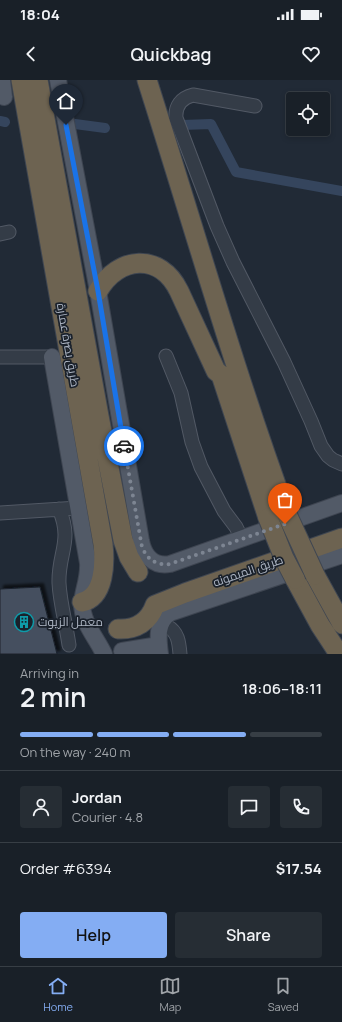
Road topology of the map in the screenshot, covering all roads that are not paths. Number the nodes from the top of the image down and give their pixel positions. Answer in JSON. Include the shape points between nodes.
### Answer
{"nodes":[{"id":1,"x":2,"y":80,"type":"edge"},
{"id":2,"x":21,"y":80,"type":"edge"},
{"id":3,"x":38,"y":80,"type":"edge"},
{"id":4,"x":58,"y":80,"type":"edge"},
{"id":5,"x":147,"y":80,"type":"edge"},
{"id":6,"x":2,"y":98,"type":"edge"},
{"id":7,"x":255,"y":106,"type":"dead end"},
{"id":8,"x":98,"y":291,"type":"junction"},
{"id":9,"x":166,"y":356,"type":"dead end"},
{"id":10,"x":0,"y":357,"type":"edge"},
{"id":11,"x":52,"y":357,"type":"joint"},
{"id":12,"x":342,"y":464,"type":"edge"},
{"id":13,"x":342,"y":503,"type":"edge"},
{"id":14,"x":78,"y":508,"type":"junction"},
{"id":15,"x":59,"y":509,"type":"junction"},
{"id":16,"x":0,"y":513,"type":"edge"},
{"id":17,"x":342,"y":538,"type":"edge"},
{"id":18,"x":242,"y":539,"type":"junction"},
{"id":19,"x":342,"y":555,"type":"edge"},
{"id":20,"x":138,"y":572,"type":"dead end"},
{"id":21,"x":82,"y":602,"type":"junction"},
{"id":22,"x":342,"y":624,"type":"edge"},
{"id":23,"x":160,"y":626,"type":"junction"},
{"id":24,"x":118,"y":628,"type":"joint"},
{"id":25,"x":70,"y":645,"type":"dead end"},
{"id":26,"x":159,"y":650,"type":"edge"},
{"id":27,"x":122,"y":652,"type":"edge"},
{"id":28,"x":104,"y":654,"type":"edge"},
{"id":29,"x":180,"y":654,"type":"edge"},
{"id":30,"x":339,"y":654,"type":"edge"}],
"edges":[{"from":1,"to":6,"type":"main road"},
{"from":2,"to":21,"type":"highway","name":"طريق بصرة عمارة","via":[[103,544],[101,581],[93,597]]},
{"from":3,"to":20,"type":"highway","name":"طريق بصرة عمارة","via":[[122,532],[129,557]]},
{"from":4,"to":8,"type":"main road"},
{"from":5,"to":22,"type":"highway","bridge":true,"via":[[270,468],[286,512]]},
{"from":7,"to":12,"type":"street","via":[[193,95],[179,103],[176,118],[217,226],[287,368],[321,446],[328,456]]},
{"from":8,"to":18,"type":"main road","via":[[144,553],[153,561],[164,565]]},
{"from":8,"to":30,"type":"highway","bridge":true,"via":[[112,273],[130,264],[150,265],[162,270],[172,279],[216,371],[221,375],[268,518],[284,558],[320,625]]},
{"from":9,"to":18,"type":"street","via":[[181,393],[200,467]]},
{"from":10,"to":11,"type":"street"},
{"from":11,"to":14,"type":"main road"},
{"from":13,"to":18,"type":"main road"},
{"from":14,"to":15,"type":"street"},
{"from":14,"to":21,"type":"main road","via":[[88,563],[88,577]]},
{"from":15,"to":16,"type":"street"},
{"from":15,"to":25,"type":"street","via":[[66,533],[60,583]]},
{"from":17,"to":24,"type":"highway","name":"طريق الميمونه","via":[[155,605],[147,620],[140,625],[126,629]]},
{"from":19,"to":23,"type":"main road","via":[[170,613]]},
{"from":21,"to":28,"type":"main road","via":[[86,623]]},
{"from":23,"to":26,"type":"main road"},
{"from":23,"to":29,"type":"street","via":[[167,626],[176,634]]},
{"from":24,"to":27,"type":"main road"},
{"from":26,"to":27,"type":"main road"}]}
